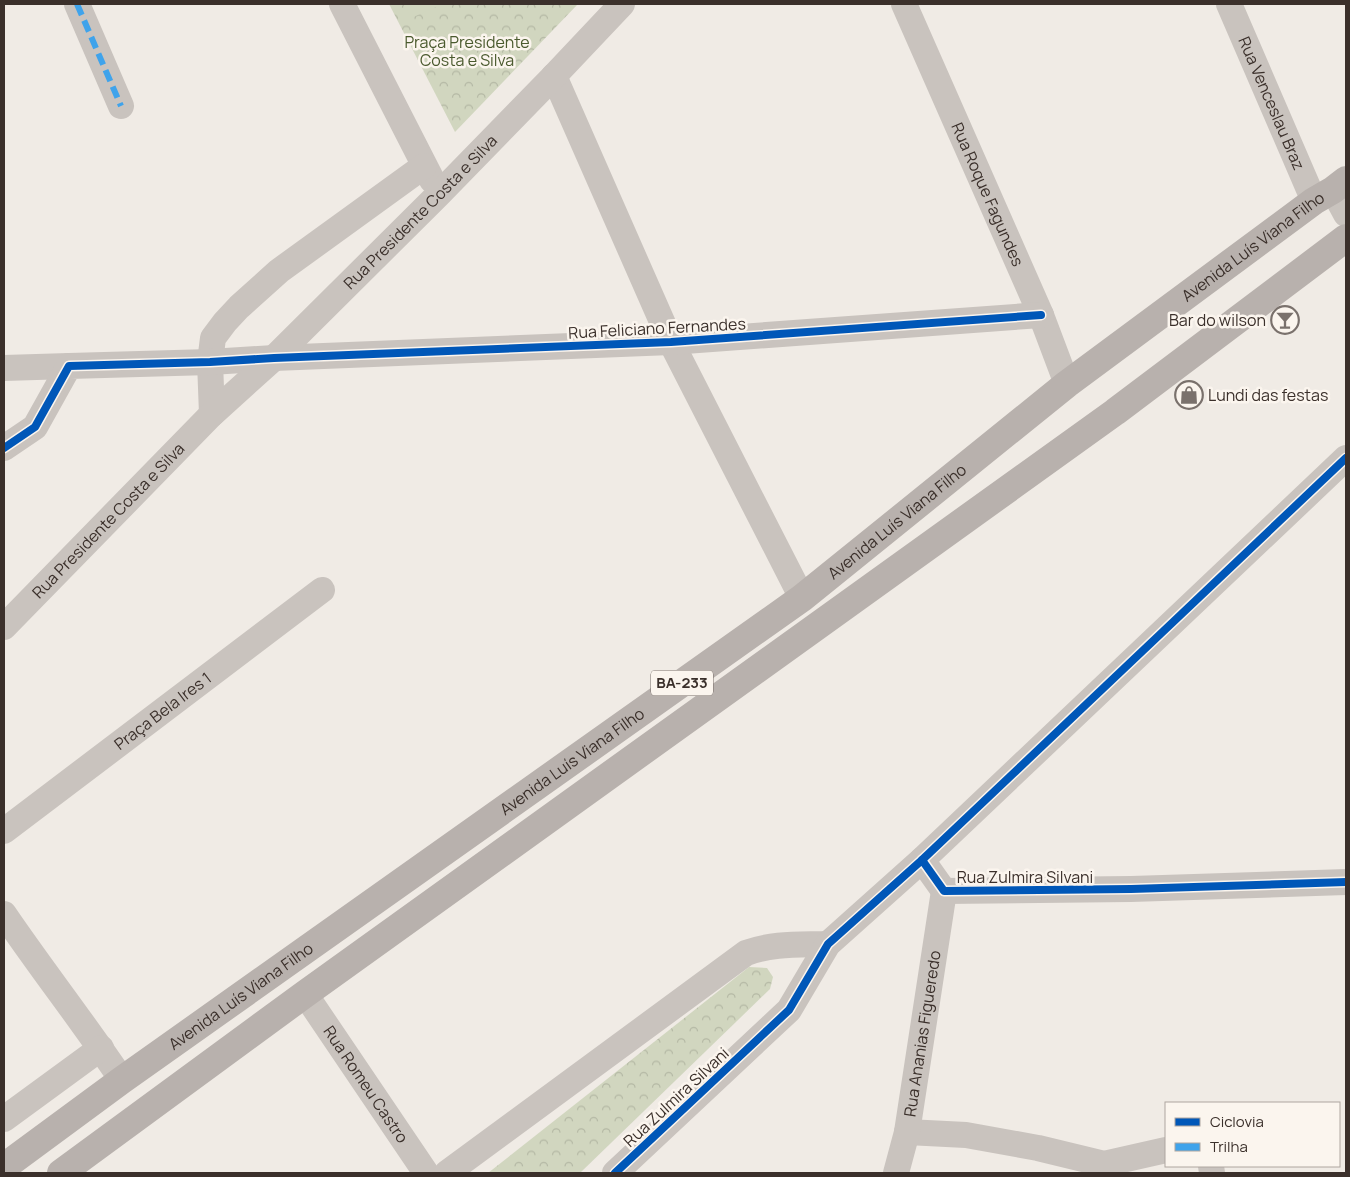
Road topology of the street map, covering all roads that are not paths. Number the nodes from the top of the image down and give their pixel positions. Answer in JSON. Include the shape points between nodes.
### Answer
{"nodes":[{"id":1,"x":77,"y":4,"type":"edge"},
{"id":2,"x":342,"y":4,"type":"edge"},
{"id":3,"x":622,"y":4,"type":"edge"},
{"id":4,"x":904,"y":4,"type":"edge"},
{"id":5,"x":1229,"y":4,"type":"edge"},
{"id":6,"x":554,"y":76,"type":"junction"},
{"id":7,"x":121,"y":106,"type":"dead end"},
{"id":8,"x":424,"y":166,"type":"junction"},
{"id":9,"x":1331,"y":191,"type":"edge"},
{"id":10,"x":438,"y":195,"type":"junction"},
{"id":11,"x":1346,"y":214,"type":"edge"},
{"id":12,"x":1346,"y":238,"type":"edge"},
{"id":13,"x":1041,"y":315,"type":"junction"},
{"id":14,"x":672,"y":342,"type":"junction"},
{"id":15,"x":274,"y":358,"type":"junction"},
{"id":16,"x":210,"y":362,"type":"junction"},
{"id":17,"x":69,"y":366,"type":"junction"},
{"id":18,"x":4,"y":368,"type":"edge"},
{"id":19,"x":1067,"y":384,"type":"junction"},
{"id":20,"x":212,"y":414,"type":"junction"},
{"id":21,"x":4,"y":448,"type":"edge"},
{"id":22,"x":1346,"y":458,"type":"edge"},
{"id":23,"x":322,"y":590,"type":"dead end"},
{"id":24,"x":802,"y":598,"type":"junction"},
{"id":25,"x":4,"y":627,"type":"edge"},
{"id":26,"x":4,"y":831,"type":"edge"},
{"id":27,"x":922,"y":860,"type":"junction"},
{"id":28,"x":1346,"y":882,"type":"edge"},
{"id":29,"x":944,"y":891,"type":"junction"},
{"id":30,"x":4,"y":914,"type":"edge"},
{"id":31,"x":828,"y":944,"type":"junction"},
{"id":32,"x":305,"y":994,"type":"junction"},
{"id":33,"x":101,"y":1048,"type":"junction"},
{"id":34,"x":122,"y":1080,"type":"junction"},
{"id":35,"x":4,"y":1119,"type":"edge"},
{"id":36,"x":907,"y":1132,"type":"junction"},
{"id":37,"x":1165,"y":1150,"type":"edge"},
{"id":38,"x":4,"y":1167,"type":"edge"},
{"id":39,"x":1105,"y":1168,"type":"edge"},
{"id":40,"x":60,"y":1173,"type":"edge"},
{"id":41,"x":426,"y":1173,"type":"edge"},
{"id":42,"x":447,"y":1173,"type":"edge"},
{"id":43,"x":615,"y":1173,"type":"edge"},
{"id":44,"x":896,"y":1173,"type":"edge"}],
"edges":[{"from":1,"to":7,"type":"street"},
{"from":2,"to":8,"type":"street"},
{"from":3,"to":6,"type":"street","name":"Rua Presidente Costa e Silva"},
{"from":4,"to":13,"type":"street","name":"Rua Roque Fagundes"},
{"from":5,"to":9,"type":"street","name":"Rua Venceslau Braz"},
{"from":6,"to":10,"type":"street","name":"Rua Presidente Costa e Silva"},
{"from":6,"to":14,"type":"street"},
{"from":8,"to":10,"type":"street"},
{"from":8,"to":16,"type":"street","name":"Rua Presidente Costa e Silva","via":[[279,271],[239,307],[213,338]]},
{"from":9,"to":11,"type":"street","name":"Rua Venceslau Braz"},
{"from":9,"to":19,"type":"main road","name":"Avenida Luís Viana Filho","number":"BA-233"},
{"from":10,"to":15,"type":"street","name":"Rua Presidente Costa e Silva"},
{"from":12,"to":32,"type":"main road","name":"Avenida Luís Viana Filho","number":"BA-233","via":[[1116,412]]},
{"from":13,"to":14,"type":"street","name":"Rua Feliciano Fernandes"},
{"from":13,"to":19,"type":"street","name":"Rua Roque Fagundes"},
{"from":14,"to":15,"type":"street","name":"Rua Feliciano Fernandes"},
{"from":14,"to":24,"type":"street"},
{"from":15,"to":16,"type":"street","name":"Rua Feliciano Fernandes"},
{"from":15,"to":20,"type":"street","name":"Rua Presidente Costa e Silva"},
{"from":16,"to":17,"type":"street","name":"Rua Feliciano Fernandes"},
{"from":16,"to":20,"type":"street","name":"Rua Presidente Costa e Silva"},
{"from":17,"to":18,"type":"street"},
{"from":17,"to":21,"type":"street","via":[[34,427]]},
{"from":19,"to":24,"type":"main road","name":"Avenida Luís Viana Filho","number":"BA-233"},
{"from":20,"to":25,"type":"street","name":"Rua Presidente Costa e Silva"},
{"from":22,"to":27,"type":"street"},
{"from":23,"to":26,"type":"street","name":"Praça Bela Ires 1"},
{"from":24,"to":34,"type":"main road","name":"Avenida Luís Viana Filho","number":"BA-233"},
{"from":27,"to":29,"type":"street","name":"Rua Zulmira Silvani"},
{"from":27,"to":31,"type":"street","name":"Rua Zulmira Silvani"},
{"from":28,"to":29,"type":"street","name":"Rua Zulmira Silvani"},
{"from":29,"to":36,"type":"street","name":"Rua Ananias Figueredo"},
{"from":30,"to":33,"type":"street"},
{"from":31,"to":42,"type":"street","via":[[775,946],[746,953]]},
{"from":31,"to":43,"type":"street","name":"Rua Zulmira Silvani","via":[[789,1010]]},
{"from":32,"to":40,"type":"main road","name":"Avenida Luís Viana Filho","number":"BA-233"},
{"from":32,"to":41,"type":"street","name":"Rua Romeu Castro"},
{"from":33,"to":34,"type":"street"},
{"from":33,"to":35,"type":"street"},
{"from":34,"to":38,"type":"main road","name":"Avenida Luís Viana Filho","number":"BA-233"},
{"from":36,"to":39,"type":"street","via":[[966,1136],[1038,1148]]},
{"from":36,"to":44,"type":"street","name":"Rua Ananias Figueredo"},
{"from":37,"to":39,"type":"street"}]}
